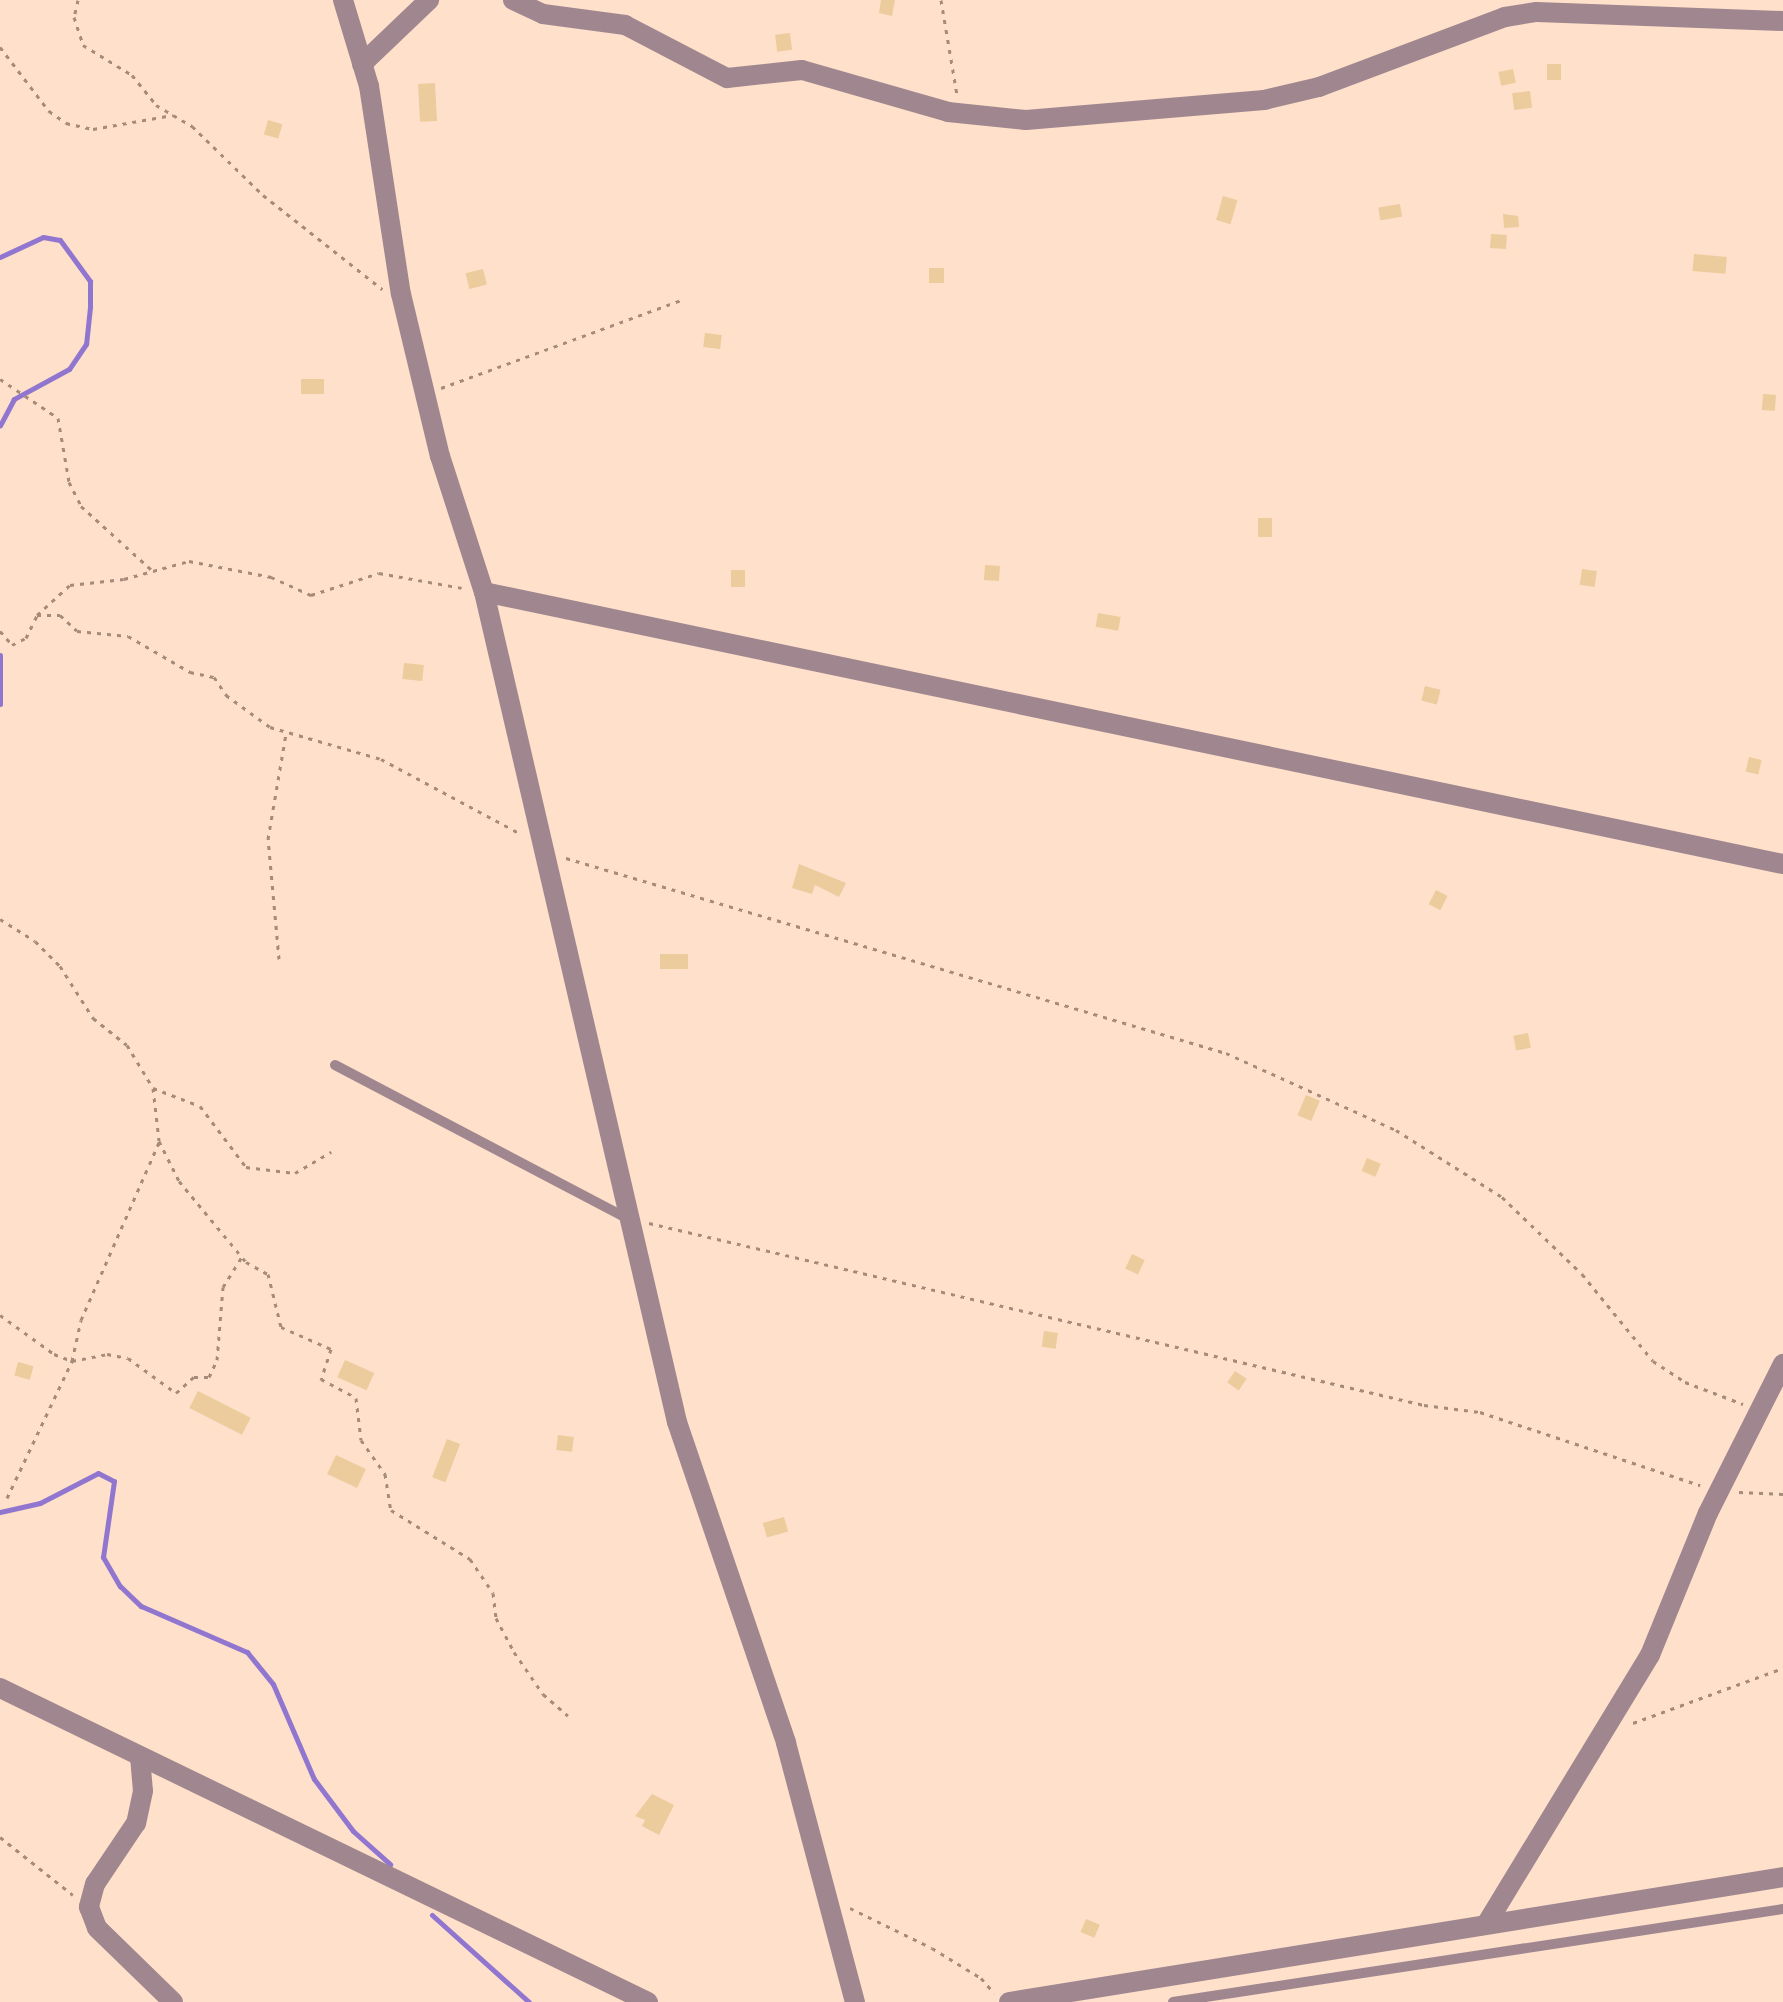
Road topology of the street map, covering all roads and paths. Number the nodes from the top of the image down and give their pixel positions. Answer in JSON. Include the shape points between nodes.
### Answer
{"nodes":[{"id":1,"x":78,"y":0,"type":"edge"},
{"id":2,"x":343,"y":0,"type":"edge"},
{"id":3,"x":429,"y":0,"type":"edge"},
{"id":4,"x":513,"y":0,"type":"edge"},
{"id":5,"x":941,"y":0,"type":"edge"},
{"id":6,"x":1783,"y":21,"type":"edge"},
{"id":7,"x":0,"y":47,"type":"edge"},
{"id":8,"x":362,"y":64,"type":"junction"},
{"id":9,"x":961,"y":114,"type":"junction"},
{"id":10,"x":173,"y":115,"type":"junction"},
{"id":11,"x":401,"y":294,"type":"junction"},
{"id":12,"x":682,"y":300,"type":"dead end"},
{"id":13,"x":0,"y":379,"type":"edge"},
{"id":14,"x":426,"y":393,"type":"junction"},
{"id":15,"x":153,"y":571,"type":"junction"},
{"id":16,"x":484,"y":592,"type":"junction"},
{"id":17,"x":37,"y":615,"type":"junction"},
{"id":18,"x":0,"y":631,"type":"edge"},
{"id":19,"x":286,"y":734,"type":"junction"},
{"id":20,"x":548,"y":852,"type":"junction"},
{"id":21,"x":1783,"y":864,"type":"edge"},
{"id":22,"x":0,"y":919,"type":"edge"},
{"id":23,"x":279,"y":959,"type":"dead end"},
{"id":24,"x":335,"y":1065,"type":"dead end"},
{"id":25,"x":153,"y":1088,"type":"junction"},
{"id":26,"x":159,"y":1141,"type":"junction"},
{"id":27,"x":331,"y":1152,"type":"dead end"},
{"id":28,"x":629,"y":1219,"type":"junction"},
{"id":29,"x":242,"y":1256,"type":"junction"},
{"id":30,"x":0,"y":1315,"type":"edge"},
{"id":31,"x":72,"y":1361,"type":"junction"},
{"id":32,"x":1783,"y":1364,"type":"edge"},
{"id":33,"x":1758,"y":1410,"type":"junction"},
{"id":34,"x":1718,"y":1491,"type":"junction"},
{"id":35,"x":1783,"y":1494,"type":"edge"},
{"id":36,"x":7,"y":1498,"type":"dead end"},
{"id":37,"x":1783,"y":1668,"type":"edge"},
{"id":38,"x":0,"y":1688,"type":"edge"},
{"id":39,"x":568,"y":1716,"type":"dead end"},
{"id":40,"x":1629,"y":1725,"type":"dead end"},
{"id":41,"x":140,"y":1757,"type":"junction"},
{"id":42,"x":0,"y":1837,"type":"edge"},
{"id":43,"x":1783,"y":1877,"type":"edge"},
{"id":44,"x":830,"y":1899,"type":"junction"},
{"id":45,"x":89,"y":1907,"type":"junction"},
{"id":46,"x":1783,"y":1909,"type":"edge"},
{"id":47,"x":1487,"y":1923,"type":"junction"},
{"id":48,"x":173,"y":2002,"type":"edge"},
{"id":49,"x":648,"y":2002,"type":"edge"},
{"id":50,"x":855,"y":2002,"type":"edge"},
{"id":51,"x":1002,"y":2002,"type":"edge"},
{"id":52,"x":1009,"y":2002,"type":"edge"},
{"id":53,"x":1173,"y":2002,"type":"edge"}],
"edges":[{"from":1,"to":10,"type":"path","via":[[74,17],[83,45],[132,75],[156,105]]},
{"from":2,"to":8,"type":"street"},
{"from":3,"to":8,"type":"street"},
{"from":4,"to":9,"type":"street","via":[[543,14],[625,25],[727,78],[802,70]]},
{"from":5,"to":9,"type":"path"},
{"from":6,"to":9,"type":"street","via":[[1537,12],[1505,17],[1319,87],[1264,100],[1026,120]]},
{"from":7,"to":10,"type":"path","via":[[49,111],[66,123],[93,129]]},
{"from":8,"to":11,"type":"street"},
{"from":10,"to":11,"type":"path","via":[[224,152],[263,195],[340,259],[380,288]]},
{"from":11,"to":14,"type":"street"},
{"from":12,"to":14,"type":"path"},
{"from":13,"to":15,"type":"path","via":[[58,418],[69,482],[81,506]]},
{"from":14,"to":16,"type":"street","via":[[440,456]]},
{"from":15,"to":16,"type":"path","via":[[198,562],[271,577],[311,595],[379,573]]},
{"from":15,"to":17,"type":"path","via":[[70,585]]},
{"from":16,"to":20,"type":"street"},
{"from":16,"to":21,"type":"street"},
{"from":17,"to":18,"type":"path","via":[[26,638],[12,645]]},
{"from":17,"to":19,"type":"path","via":[[60,615],[77,631],[128,636],[190,672],[214,677],[249,714]]},
{"from":19,"to":20,"type":"path","via":[[381,759]]},
{"from":19,"to":23,"type":"path","via":[[272,790],[268,839]]},
{"from":20,"to":28,"type":"street"},
{"from":20,"to":33,"type":"path","via":[[1226,1053],[1396,1130],[1502,1197],[1582,1274],[1653,1361],[1685,1382]]},
{"from":22,"to":25,"type":"path","via":[[35,941],[60,966],[93,1018],[127,1045]]},
{"from":24,"to":28,"type":"lane"},
{"from":25,"to":26,"type":"path"},
{"from":25,"to":27,"type":"path","via":[[200,1106],[246,1167],[295,1173]]},
{"from":26,"to":29,"type":"path","via":[[179,1181]]},
{"from":26,"to":31,"type":"path","via":[[81,1320]]},
{"from":28,"to":34,"type":"path","via":[[1424,1405],[1480,1412]]},
{"from":28,"to":44,"type":"street","via":[[677,1422],[786,1743]]},
{"from":29,"to":31,"type":"path","via":[[223,1287],[217,1360],[209,1377],[194,1377],[176,1393],[128,1358],[107,1354]]},
{"from":29,"to":39,"type":"path","via":[[274,1284],[281,1327],[331,1349],[321,1379],[356,1398],[361,1440],[385,1474],[391,1510],[470,1559],[493,1593],[496,1618],[514,1652],[543,1694]]},
{"from":30,"to":31,"type":"path"},
{"from":31,"to":36,"type":"path"},
{"from":32,"to":33,"type":"street"},
{"from":33,"to":34,"type":"street"},
{"from":34,"to":35,"type":"path"},
{"from":34,"to":47,"type":"street","via":[[1650,1655]]},
{"from":37,"to":40,"type":"path"},
{"from":38,"to":41,"type":"street"},
{"from":41,"to":45,"type":"street","via":[[143,1791],[136,1823],[95,1884]]},
{"from":41,"to":49,"type":"street"},
{"from":42,"to":45,"type":"path"},
{"from":43,"to":47,"type":"street"},
{"from":44,"to":50,"type":"street"},
{"from":44,"to":51,"type":"path","via":[[932,1948],[981,1978]]},
{"from":45,"to":48,"type":"street","via":[[97,1928]]},
{"from":46,"to":53,"type":"lane"},
{"from":47,"to":52,"type":"street"}]}
